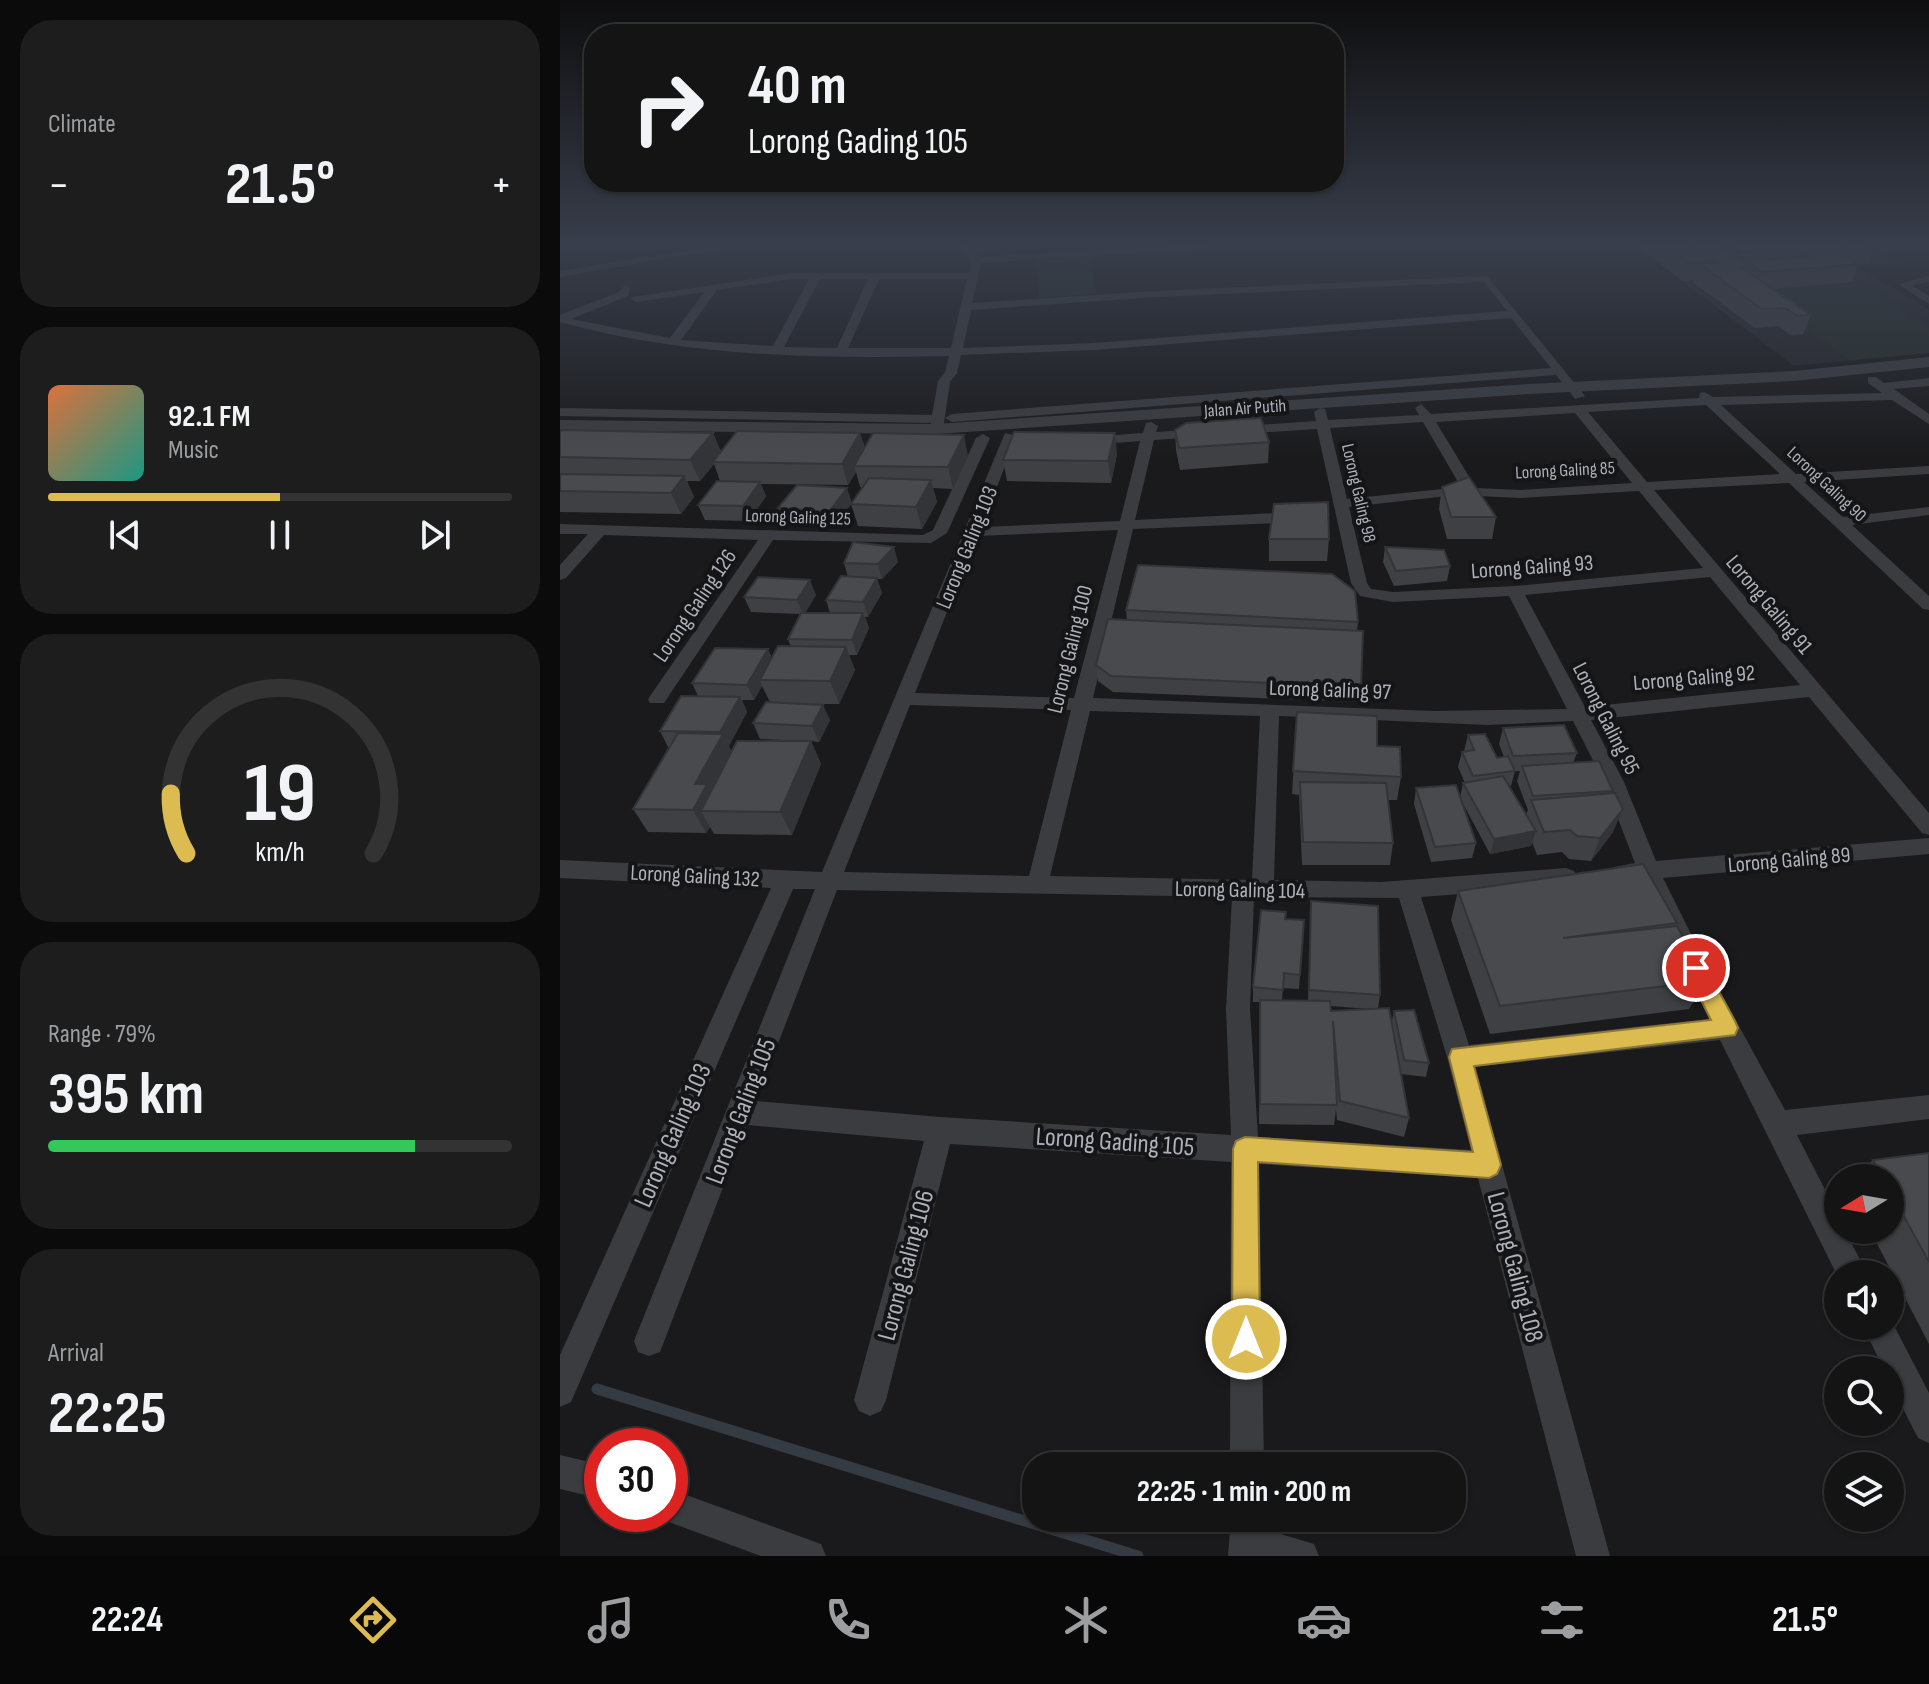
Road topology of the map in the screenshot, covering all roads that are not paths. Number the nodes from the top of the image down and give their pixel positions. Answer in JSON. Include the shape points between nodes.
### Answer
{"nodes":[{"id":1,"x":692,"y":316,"type":"edge"},
{"id":2,"x":795,"y":316,"type":"edge"},
{"id":3,"x":857,"y":316,"type":"edge"},
{"id":4,"x":965,"y":316,"type":"edge"},
{"id":5,"x":1495,"y":316,"type":"edge"},
{"id":6,"x":1515,"y":316,"type":"edge"},
{"id":7,"x":560,"y":319,"type":"edge"},
{"id":8,"x":672,"y":343,"type":"junction"},
{"id":9,"x":776,"y":351,"type":"junction"},
{"id":10,"x":841,"y":352,"type":"junction"},
{"id":11,"x":955,"y":355,"type":"junction"},
{"id":12,"x":1929,"y":362,"type":"edge"},
{"id":13,"x":1559,"y":371,"type":"junction"},
{"id":14,"x":1929,"y":373,"type":"edge"},
{"id":15,"x":1929,"y":382,"type":"edge"},
{"id":16,"x":1877,"y":384,"type":"junction"},
{"id":17,"x":1704,"y":395,"type":"junction"},
{"id":18,"x":1895,"y":396,"type":"junction"},
{"id":19,"x":1576,"y":397,"type":"junction"},
{"id":20,"x":1298,"y":398,"type":"junction"},
{"id":21,"x":560,"y":412,"type":"edge"},
{"id":22,"x":1423,"y":412,"type":"junction"},
{"id":23,"x":1321,"y":418,"type":"junction"},
{"id":24,"x":1929,"y":420,"type":"edge"},
{"id":25,"x":706,"y":422,"type":"junction"},
{"id":26,"x":1262,"y":422,"type":"junction"},
{"id":27,"x":560,"y":425,"type":"edge"},
{"id":28,"x":1150,"y":431,"type":"junction"},
{"id":29,"x":1226,"y":431,"type":"edge"},
{"id":30,"x":1210,"y":432,"type":"edge"},
{"id":31,"x":560,"y":434,"type":"edge"},
{"id":32,"x":954,"y":434,"type":"junction"},
{"id":33,"x":1070,"y":442,"type":"edge"},
{"id":34,"x":1014,"y":443,"type":"junction"},
{"id":35,"x":1929,"y":470,"type":"edge"},
{"id":36,"x":1792,"y":479,"type":"junction"},
{"id":37,"x":1645,"y":486,"type":"junction"},
{"id":38,"x":1470,"y":490,"type":"junction"},
{"id":39,"x":1929,"y":511,"type":"edge"},
{"id":40,"x":1331,"y":512,"type":"junction"},
{"id":41,"x":1839,"y":522,"type":"junction"},
{"id":42,"x":1125,"y":525,"type":"junction"},
{"id":43,"x":560,"y":529,"type":"edge"},
{"id":44,"x":600,"y":530,"type":"junction"},
{"id":45,"x":972,"y":532,"type":"junction"},
{"id":46,"x":767,"y":537,"type":"junction"},
{"id":47,"x":1715,"y":572,"type":"junction"},
{"id":48,"x":560,"y":575,"type":"edge"},
{"id":49,"x":1351,"y":582,"type":"joint"},
{"id":50,"x":1515,"y":591,"type":"junction"},
{"id":51,"x":1929,"y":605,"type":"edge"},
{"id":52,"x":1814,"y":690,"type":"junction"},
{"id":53,"x":657,"y":699,"type":"dead end"},
{"id":54,"x":903,"y":699,"type":"junction"},
{"id":55,"x":1079,"y":705,"type":"junction"},
{"id":56,"x":1270,"y":710,"type":"junction"},
{"id":57,"x":1578,"y":712,"type":"junction"},
{"id":58,"x":1929,"y":827,"type":"edge"},
{"id":59,"x":1929,"y":846,"type":"edge"},
{"id":60,"x":560,"y":869,"type":"edge"},
{"id":61,"x":1649,"y":871,"type":"junction"},
{"id":62,"x":786,"y":880,"type":"junction"},
{"id":63,"x":830,"y":880,"type":"junction"},
{"id":64,"x":1037,"y":886,"type":"junction"},
{"id":65,"x":1407,"y":888,"type":"junction"},
{"id":66,"x":1253,"y":889,"type":"junction"},
{"id":67,"x":1727,"y":1028,"type":"junction"},
{"id":68,"x":1460,"y":1057,"type":"junction"},
{"id":69,"x":1929,"y":1107,"type":"edge"},
{"id":70,"x":741,"y":1112,"type":"junction"},
{"id":71,"x":1778,"y":1124,"type":"junction"},
{"id":72,"x":940,"y":1130,"type":"junction"},
{"id":73,"x":1245,"y":1149,"type":"junction"},
{"id":74,"x":1489,"y":1165,"type":"junction"},
{"id":75,"x":1845,"y":1260,"type":"edge"},
{"id":76,"x":1885,"y":1340,"type":"edge"},
{"id":77,"x":649,"y":1341,"type":"dead end"},
{"id":78,"x":560,"y":1391,"type":"edge"},
{"id":79,"x":870,"y":1400,"type":"dead end"},
{"id":80,"x":1929,"y":1427,"type":"edge"},
{"id":81,"x":1247,"y":1452,"type":"edge"},
{"id":82,"x":560,"y":1472,"type":"edge"},
{"id":83,"x":584,"y":1478,"type":"edge"},
{"id":84,"x":688,"y":1512,"type":"edge"},
{"id":85,"x":1246,"y":1538,"type":"edge"},
{"id":86,"x":809,"y":1556,"type":"edge"},
{"id":87,"x":1302,"y":1556,"type":"edge"},
{"id":88,"x":1593,"y":1556,"type":"edge"}],
"edges":[{"from":1,"to":8,"type":"street"},
{"from":2,"to":9,"type":"street"},
{"from":3,"to":10,"type":"street"},
{"from":4,"to":11,"type":"street"},
{"from":5,"to":11,"type":"street"},
{"from":6,"to":13,"type":"street","name":"Lorong Galing 91"},
{"from":7,"to":8,"type":"street"},
{"from":8,"to":9,"type":"street"},
{"from":9,"to":10,"type":"street"},
{"from":10,"to":11,"type":"street"},
{"from":11,"to":32,"type":"street","via":[[944,381]]},
{"from":12,"to":19,"type":"street","name":"Jalan Air Putih"},
{"from":13,"to":19,"type":"street","name":"Lorong Galing 91"},
{"from":13,"to":20,"type":"street"},
{"from":14,"to":16,"type":"street","name":"Jalan Air Putih"},
{"from":15,"to":16,"type":"street"},
{"from":16,"to":17,"type":"street","name":"Jalan Air Putih"},
{"from":16,"to":18,"type":"street"},
{"from":17,"to":18,"type":"street"},
{"from":17,"to":19,"type":"street","name":"Jalan Air Putih"},
{"from":17,"to":36,"type":"street","name":"Lorong Galing 90"},
{"from":18,"to":24,"type":"street"},
{"from":19,"to":20,"type":"street","name":"Jalan Air Putih"},
{"from":19,"to":22,"type":"street","name":"Jalan Air Putih"},
{"from":19,"to":37,"type":"street","name":"Lorong Galing 91"},
{"from":20,"to":32,"type":"street","name":"Jalan Air Putih"},
{"from":21,"to":25,"type":"street"},
{"from":22,"to":23,"type":"street","name":"Jalan Air Putih"},
{"from":22,"to":38,"type":"street"},
{"from":23,"to":26,"type":"street","name":"Jalan Air Putih"},
{"from":23,"to":40,"type":"street","name":"Lorong Galing 98"},
{"from":25,"to":27,"type":"street","name":"Jalan Air Putih"},
{"from":25,"to":32,"type":"street","name":"Jalan Air Putih"},
{"from":26,"to":28,"type":"street","name":"Jalan Air Putih"},
{"from":26,"to":29,"type":"street"},
{"from":28,"to":30,"type":"street"},
{"from":28,"to":33,"type":"street"},
{"from":28,"to":34,"type":"street","name":"Jalan Air Putih"},
{"from":28,"to":42,"type":"street","name":"Lorong Galing 100"},
{"from":31,"to":32,"type":"street","name":"Jalan Air Putih"},
{"from":32,"to":34,"type":"street","name":"Jalan Air Putih"},
{"from":32,"to":46,"type":"street","name":"Lorong Galing 125","via":[[961,492],[931,538]]},
{"from":34,"to":45,"type":"street","name":"Lorong Galing 103"},
{"from":35,"to":36,"type":"street","name":"Lorong Galing 85"},
{"from":36,"to":37,"type":"street","name":"Lorong Galing 85"},
{"from":36,"to":41,"type":"street","name":"Lorong Galing 90"},
{"from":37,"to":38,"type":"street","name":"Lorong Galing 85","via":[[1520,494]]},
{"from":37,"to":47,"type":"street","name":"Lorong Galing 91"},
{"from":38,"to":40,"type":"street","name":"Lorong Galing 85"},
{"from":39,"to":41,"type":"street"},
{"from":40,"to":42,"type":"street","name":"Lorong Galing 85"},
{"from":40,"to":49,"type":"street","name":"Lorong Galing 98"},
{"from":41,"to":51,"type":"street","name":"Lorong Galing 90"},
{"from":42,"to":45,"type":"street","name":"Lorong Galing 85"},
{"from":42,"to":55,"type":"street","name":"Lorong Galing 100","via":[[1123,568]]},
{"from":43,"to":44,"type":"street","name":"Lorong Galing 125"},
{"from":44,"to":46,"type":"street","name":"Lorong Galing 125"},
{"from":44,"to":48,"type":"street"},
{"from":45,"to":54,"type":"street","name":"Lorong Galing 103"},
{"from":46,"to":53,"type":"street","name":"Lorong Galing 126"},
{"from":47,"to":50,"type":"street","name":"Lorong Galing 93"},
{"from":47,"to":52,"type":"street","name":"Lorong Galing 91"},
{"from":49,"to":50,"type":"street","name":"Lorong Galing 93","via":[[1379,597]]},
{"from":50,"to":57,"type":"street","name":"Lorong Galing 95"},
{"from":52,"to":57,"type":"street","name":"Lorong Galing 92"},
{"from":52,"to":58,"type":"street","name":"Lorong Galing 91"},
{"from":54,"to":55,"type":"street","name":"Lorong Galing 97"},
{"from":54,"to":63,"type":"street","name":"Lorong Galing 103"},
{"from":55,"to":56,"type":"street","name":"Lorong Galing 97"},
{"from":55,"to":64,"type":"street","name":"Lorong Galing 100"},
{"from":56,"to":57,"type":"street","name":"Lorong Galing 97","via":[[1440,720]]},
{"from":56,"to":66,"type":"street"},
{"from":57,"to":61,"type":"street","name":"Lorong Galing 95","via":[[1614,782]]},
{"from":59,"to":61,"type":"street","name":"Lorong Galing 89"},
{"from":60,"to":62,"type":"street","name":"Lorong Galing 132"},
{"from":61,"to":65,"type":"street","name":"Lorong Galing 104"},
{"from":61,"to":67,"type":"street","name":"Lorong Galing 95"},
{"from":62,"to":63,"type":"street","name":"Lorong Galing 132"},
{"from":62,"to":78,"type":"street","name":"Lorong Galing 103"},
{"from":63,"to":64,"type":"street","name":"Lorong Galing 104"},
{"from":63,"to":70,"type":"street","name":"Lorong Galing 105"},
{"from":64,"to":66,"type":"street","name":"Lorong Galing 104"},
{"from":65,"to":66,"type":"street","name":"Lorong Galing 104"},
{"from":65,"to":68,"type":"street","name":"Lorong Galing 108"},
{"from":66,"to":73,"type":"street","via":[[1238,1009]]},
{"from":67,"to":68,"type":"street"},
{"from":67,"to":71,"type":"street","name":"Lorong Galing 95"},
{"from":68,"to":74,"type":"street","name":"Lorong Galing 108"},
{"from":69,"to":71,"type":"street"},
{"from":70,"to":72,"type":"street","name":"Lorong Gading 105"},
{"from":70,"to":77,"type":"street","name":"Lorong Galing 105"},
{"from":71,"to":75,"type":"street","name":"Lorong Galing 95"},
{"from":72,"to":73,"type":"street","name":"Lorong Gading 105"},
{"from":72,"to":79,"type":"street","name":"Lorong Galing 106"},
{"from":73,"to":74,"type":"street","name":"Lorong Gading 105"},
{"from":73,"to":81,"type":"street"},
{"from":74,"to":88,"type":"street","name":"Lorong Galing 108"},
{"from":76,"to":80,"type":"street"},
{"from":82,"to":83,"type":"street"},
{"from":84,"to":86,"type":"street"},
{"from":85,"to":87,"type":"street"}]}
